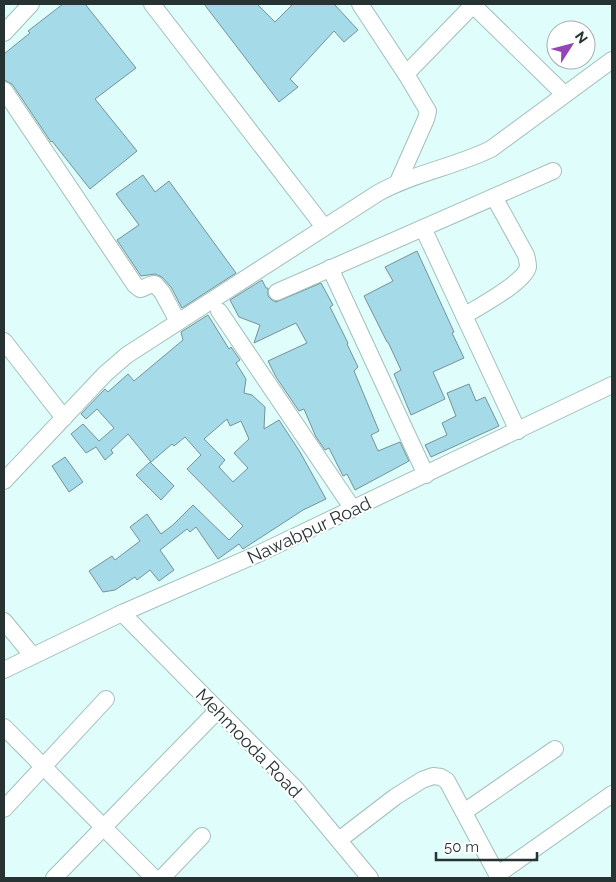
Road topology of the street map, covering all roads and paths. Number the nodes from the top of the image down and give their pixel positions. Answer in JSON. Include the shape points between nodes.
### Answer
{"nodes":[{"id":1,"x":31,"y":4,"type":"edge"},
{"id":2,"x":152,"y":4,"type":"edge"},
{"id":3,"x":360,"y":4,"type":"edge"},
{"id":4,"x":474,"y":4,"type":"edge"},
{"id":5,"x":4,"y":32,"type":"edge"},
{"id":6,"x":612,"y":60,"type":"edge"},
{"id":7,"x":406,"y":74,"type":"junction"},
{"id":8,"x":4,"y":90,"type":"edge"},
{"id":9,"x":564,"y":94,"type":"junction"},
{"id":10,"x":552,"y":171,"type":"dead end"},
{"id":11,"x":398,"y":182,"type":"junction"},
{"id":12,"x":494,"y":197,"type":"junction"},
{"id":13,"x":324,"y":228,"type":"junction"},
{"id":14,"x":423,"y":228,"type":"junction"},
{"id":15,"x":330,"y":268,"type":"junction"},
{"id":16,"x":277,"y":292,"type":"dead end"},
{"id":17,"x":218,"y":310,"type":"dead end"},
{"id":18,"x":464,"y":316,"type":"junction"},
{"id":19,"x":182,"y":319,"type":"junction"},
{"id":20,"x":4,"y":341,"type":"edge"},
{"id":21,"x":612,"y":385,"type":"edge"},
{"id":22,"x":64,"y":418,"type":"junction"},
{"id":23,"x":518,"y":431,"type":"junction"},
{"id":24,"x":426,"y":475,"type":"junction"},
{"id":25,"x":4,"y":481,"type":"edge"},
{"id":26,"x":353,"y":509,"type":"junction"},
{"id":27,"x":122,"y":613,"type":"junction"},
{"id":28,"x":4,"y":621,"type":"edge"},
{"id":29,"x":32,"y":656,"type":"junction"},
{"id":30,"x":4,"y":670,"type":"edge"},
{"id":31,"x":106,"y":699,"type":"dead end"},
{"id":32,"x":218,"y":710,"type":"junction"},
{"id":33,"x":4,"y":727,"type":"edge"},
{"id":34,"x":555,"y":749,"type":"dead end"},
{"id":35,"x":43,"y":767,"type":"junction"},
{"id":36,"x":612,"y":794,"type":"edge"},
{"id":37,"x":4,"y":809,"type":"edge"},
{"id":38,"x":464,"y":812,"type":"junction"},
{"id":39,"x":103,"y":827,"type":"junction"},
{"id":40,"x":202,"y":836,"type":"dead end"},
{"id":41,"x":340,"y":840,"type":"junction"},
{"id":42,"x":498,"y":877,"type":"edge"},
{"id":43,"x":54,"y":878,"type":"edge"},
{"id":44,"x":154,"y":878,"type":"edge"},
{"id":45,"x":162,"y":878,"type":"edge"},
{"id":46,"x":370,"y":878,"type":"edge"}],
"edges":[{"from":1,"to":5,"type":"street"},
{"from":2,"to":13,"type":"street"},
{"from":3,"to":7,"type":"street"},
{"from":4,"to":7,"type":"street"},
{"from":4,"to":9,"type":"street"},
{"from":6,"to":9,"type":"street"},
{"from":7,"to":11,"type":"street","via":[[428,111]]},
{"from":8,"to":19,"type":"street","via":[[135,285],[140,289],[155,284],[175,316]]},
{"from":9,"to":11,"type":"street","via":[[491,149]]},
{"from":10,"to":12,"type":"street"},
{"from":11,"to":13,"type":"street"},
{"from":12,"to":14,"type":"street"},
{"from":12,"to":18,"type":"street","via":[[526,255],[528,266],[515,284]]},
{"from":13,"to":19,"type":"street"},
{"from":14,"to":15,"type":"street"},
{"from":14,"to":18,"type":"street"},
{"from":15,"to":16,"type":"street"},
{"from":15,"to":24,"type":"street"},
{"from":17,"to":26,"type":"street"},
{"from":18,"to":23,"type":"street"},
{"from":19,"to":22,"type":"street","via":[[127,355]]},
{"from":20,"to":22,"type":"street"},
{"from":21,"to":23,"type":"street","name":"Nawabpur Road"},
{"from":22,"to":25,"type":"street"},
{"from":23,"to":24,"type":"street","name":"Nawabpur Road"},
{"from":24,"to":26,"type":"street","name":"Nawabpur Road"},
{"from":26,"to":27,"type":"street","name":"Nawabpur Road"},
{"from":27,"to":29,"type":"street","name":"Nawabpur Road"},
{"from":27,"to":32,"type":"street","name":"Mehmooda Road"},
{"from":28,"to":29,"type":"street"},
{"from":29,"to":30,"type":"street","name":"Nawabpur Road"},
{"from":31,"to":35,"type":"street"},
{"from":32,"to":39,"type":"street"},
{"from":32,"to":41,"type":"street","name":"Mehmooda Road","via":[[296,789]]},
{"from":33,"to":35,"type":"street"},
{"from":34,"to":38,"type":"street"},
{"from":35,"to":37,"type":"street"},
{"from":35,"to":39,"type":"street"},
{"from":36,"to":42,"type":"street"},
{"from":38,"to":41,"type":"street","via":[[447,781],[433,776],[394,797]]},
{"from":38,"to":42,"type":"street"},
{"from":39,"to":43,"type":"street"},
{"from":39,"to":44,"type":"street"},
{"from":40,"to":45,"type":"street"},
{"from":41,"to":46,"type":"street","name":"Mehmooda Road"}]}
